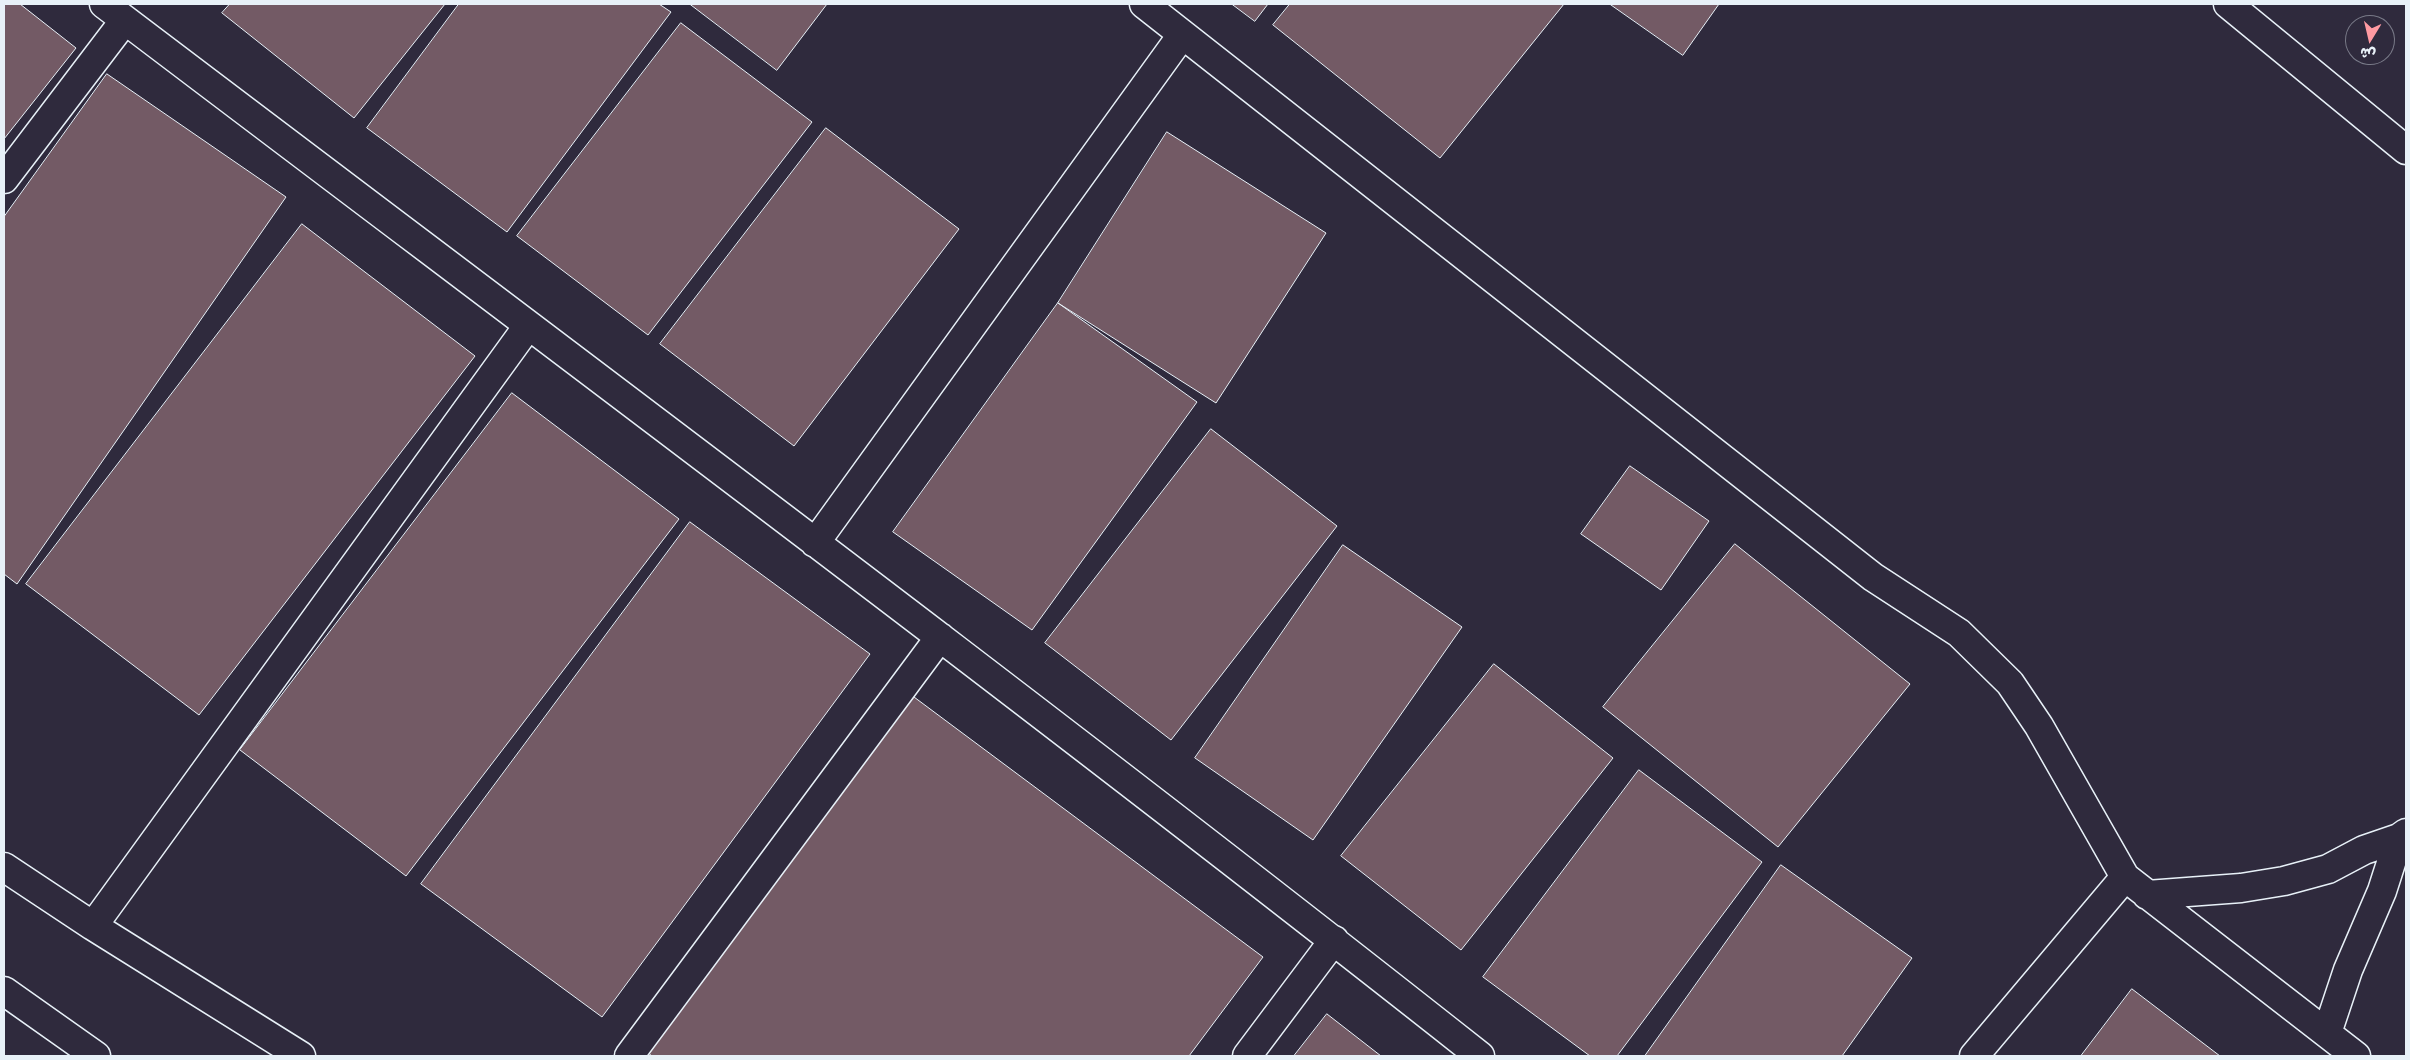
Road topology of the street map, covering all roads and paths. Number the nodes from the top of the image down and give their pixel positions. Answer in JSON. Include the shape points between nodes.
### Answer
{"nodes":[{"id":1,"x":104,"y":4,"type":"edge"},
{"id":2,"x":1144,"y":4,"type":"edge"},
{"id":3,"x":2228,"y":4,"type":"edge"},
{"id":4,"x":125,"y":20,"type":"junction"},
{"id":5,"x":1182,"y":35,"type":"junction"},
{"id":6,"x":2406,"y":150,"type":"edge"},
{"id":7,"x":4,"y":179,"type":"edge"},
{"id":8,"x":528,"y":326,"type":"junction"},
{"id":9,"x":815,"y":543,"type":"junction"},
{"id":10,"x":940,"y":638,"type":"junction"},
{"id":11,"x":2403,"y":836,"type":"edge"},
{"id":12,"x":4,"y":867,"type":"edge"},
{"id":13,"x":2125,"y":877,"type":"junction"},
{"id":14,"x":2147,"y":895,"type":"junction"},
{"id":15,"x":93,"y":926,"type":"junction"},
{"id":16,"x":1334,"y":940,"type":"junction"},
{"id":17,"x":4,"y":991,"type":"edge"},
{"id":18,"x":2327,"y":1033,"type":"junction"},
{"id":19,"x":96,"y":1056,"type":"edge"},
{"id":20,"x":301,"y":1056,"type":"edge"},
{"id":21,"x":629,"y":1056,"type":"edge"},
{"id":22,"x":1247,"y":1056,"type":"edge"},
{"id":23,"x":1480,"y":1056,"type":"edge"},
{"id":24,"x":1974,"y":1056,"type":"edge"},
{"id":25,"x":2356,"y":1056,"type":"edge"}],
"edges":[{"from":1,"to":4,"type":"street"},
{"from":2,"to":5,"type":"street"},
{"from":3,"to":6,"type":"street"},
{"from":4,"to":7,"type":"street"},
{"from":4,"to":8,"type":"street"},
{"from":5,"to":9,"type":"street"},
{"from":5,"to":13,"type":"street","via":[[1873,577],[1959,633],[2010,683],[2039,726]]},
{"from":8,"to":9,"type":"street"},
{"from":8,"to":15,"type":"street"},
{"from":9,"to":10,"type":"street"},
{"from":10,"to":16,"type":"street"},
{"from":10,"to":21,"type":"street"},
{"from":11,"to":14,"type":"street","via":[[2364,850],[2328,869],[2284,881],[2242,888]]},
{"from":11,"to":18,"type":"street","via":[[2348,970]]},
{"from":12,"to":15,"type":"street"},
{"from":13,"to":14,"type":"street"},
{"from":13,"to":24,"type":"street"},
{"from":14,"to":18,"type":"street"},
{"from":15,"to":20,"type":"street"},
{"from":16,"to":22,"type":"street"},
{"from":16,"to":23,"type":"street"},
{"from":17,"to":19,"type":"street"},
{"from":18,"to":25,"type":"street"}]}
